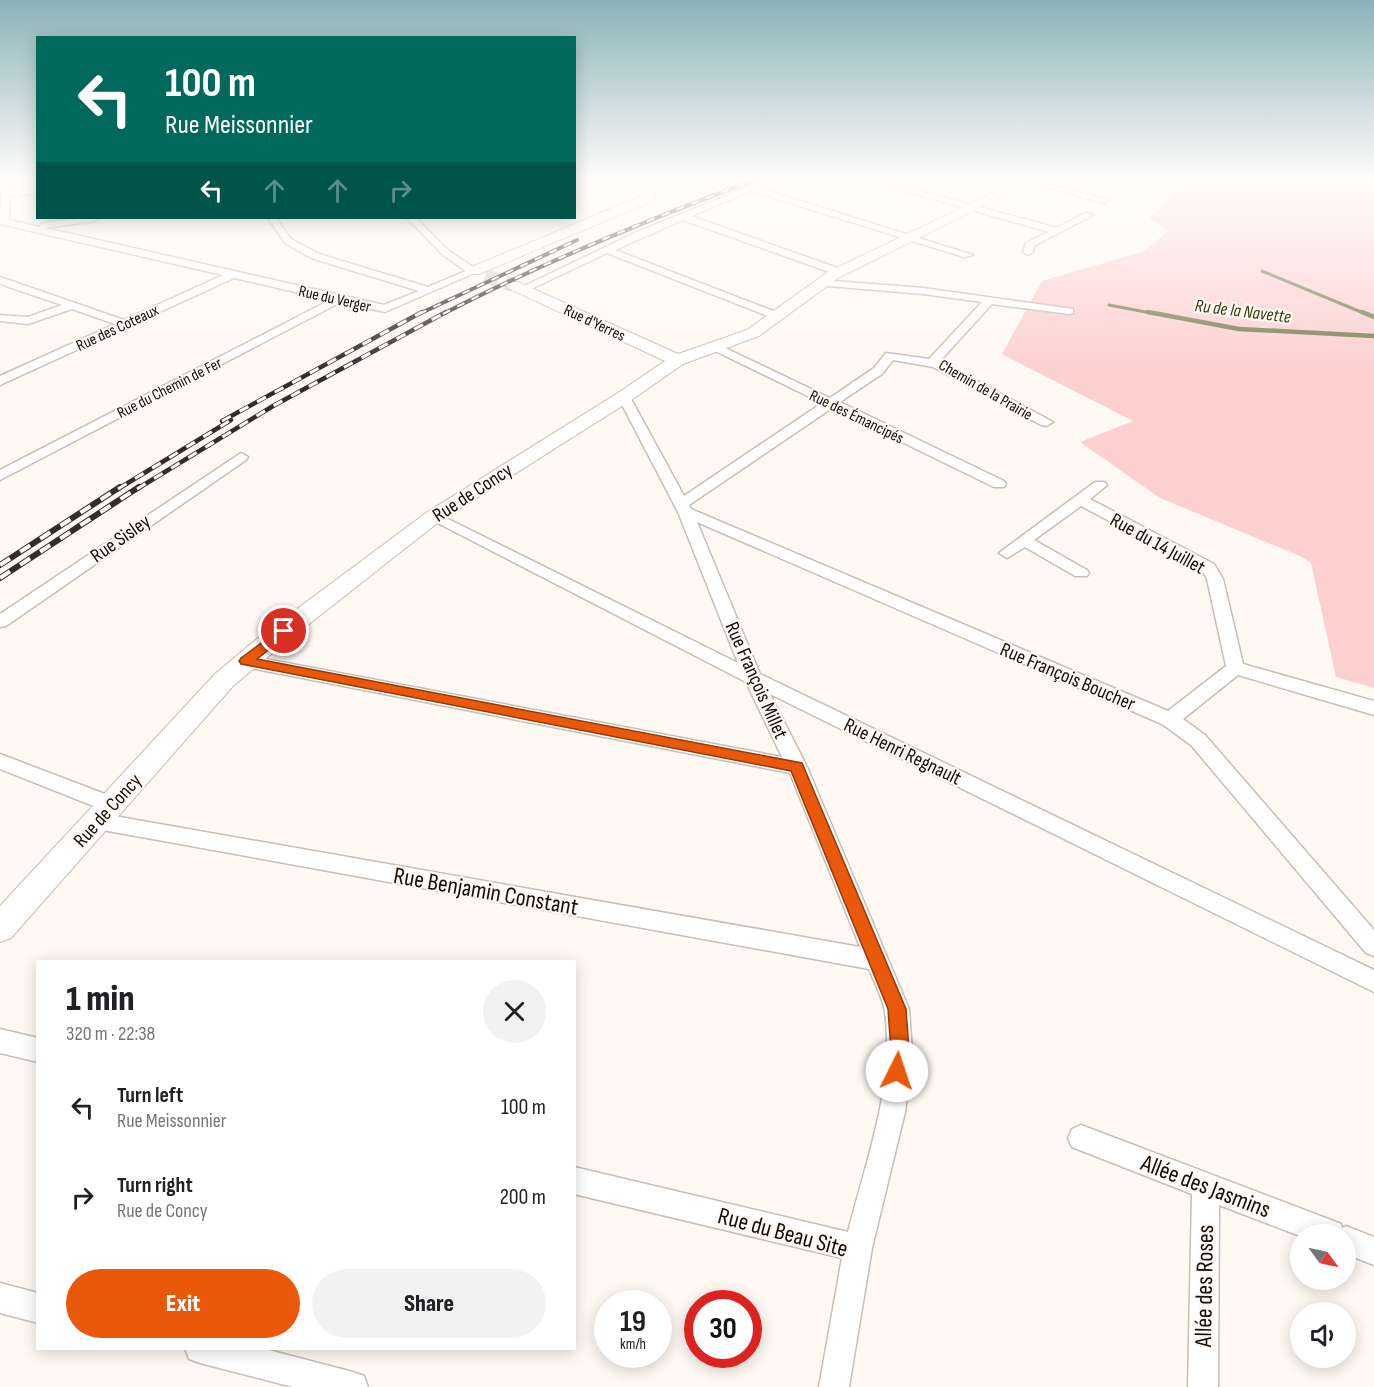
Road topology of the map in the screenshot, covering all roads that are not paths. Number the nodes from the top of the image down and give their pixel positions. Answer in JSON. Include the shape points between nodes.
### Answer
{"nodes":[{"id":1,"x":97,"y":243,"type":"edge"},
{"id":2,"x":289,"y":243,"type":"edge"},
{"id":3,"x":435,"y":243,"type":"edge"},
{"id":4,"x":548,"y":243,"type":"edge"},
{"id":5,"x":624,"y":243,"type":"edge"},
{"id":6,"x":756,"y":243,"type":"edge"},
{"id":7,"x":898,"y":243,"type":"edge"},
{"id":8,"x":928,"y":243,"type":"edge"},
{"id":9,"x":1034,"y":243,"type":"edge"},
{"id":10,"x":607,"y":250,"type":"junction"},
{"id":11,"x":1028,"y":252,"type":"dead end"},
{"id":12,"x":968,"y":255,"type":"dead end"},
{"id":13,"x":838,"y":272,"type":"junction"},
{"id":14,"x":480,"y":273,"type":"junction"},
{"id":15,"x":234,"y":274,"type":"junction"},
{"id":16,"x":0,"y":280,"type":"edge"},
{"id":17,"x":820,"y":283,"type":"junction"},
{"id":18,"x":518,"y":287,"type":"joint"},
{"id":19,"x":428,"y":290,"type":"junction"},
{"id":20,"x":339,"y":299,"type":"junction"},
{"id":21,"x":988,"y":299,"type":"junction"},
{"id":22,"x":72,"y":305,"type":"junction"},
{"id":23,"x":1069,"y":311,"type":"dead end"},
{"id":24,"x":777,"y":316,"type":"junction"},
{"id":25,"x":0,"y":318,"type":"edge"},
{"id":26,"x":125,"y":324,"type":"junction"},
{"id":27,"x":715,"y":347,"type":"junction"},
{"id":28,"x":677,"y":360,"type":"junction"},
{"id":29,"x":933,"y":362,"type":"junction"},
{"id":30,"x":0,"y":381,"type":"edge"},
{"id":31,"x":624,"y":397,"type":"junction"},
{"id":32,"x":829,"y":403,"type":"junction"},
{"id":33,"x":1046,"y":422,"type":"dead end"},
{"id":34,"x":241,"y":457,"type":"dead end"},
{"id":35,"x":3,"y":471,"type":"edge"},
{"id":36,"x":999,"y":484,"type":"dead end"},
{"id":37,"x":1100,"y":485,"type":"dead end"},
{"id":38,"x":1080,"y":500,"type":"junction"},
{"id":39,"x":683,"y":508,"type":"junction"},
{"id":40,"x":433,"y":517,"type":"junction"},
{"id":41,"x":1025,"y":541,"type":"junction"},
{"id":42,"x":1007,"y":553,"type":"dead end"},
{"id":43,"x":1081,"y":573,"type":"dead end"},
{"id":44,"x":0,"y":622,"type":"edge"},
{"id":45,"x":245,"y":661,"type":"junction"},
{"id":46,"x":1235,"y":668,"type":"junction"},
{"id":47,"x":753,"y":678,"type":"junction"},
{"id":48,"x":1374,"y":708,"type":"edge"},
{"id":49,"x":1169,"y":719,"type":"junction"},
{"id":50,"x":0,"y":761,"type":"edge"},
{"id":51,"x":797,"y":767,"type":"junction"},
{"id":52,"x":104,"y":813,"type":"junction"},
{"id":53,"x":0,"y":928,"type":"edge"},
{"id":54,"x":1374,"y":946,"type":"edge"},
{"id":55,"x":876,"y":960,"type":"junction"},
{"id":56,"x":1374,"y":981,"type":"edge"},
{"id":57,"x":0,"y":1041,"type":"edge"},
{"id":58,"x":36,"y":1050,"type":"edge"},
{"id":59,"x":1081,"y":1137,"type":"dead end"},
{"id":60,"x":576,"y":1180,"type":"edge"},
{"id":61,"x":1206,"y":1186,"type":"junction"},
{"id":62,"x":1305,"y":1224,"type":"edge"},
{"id":63,"x":1356,"y":1244,"type":"edge"},
{"id":64,"x":858,"y":1248,"type":"junction"},
{"id":65,"x":1374,"y":1251,"type":"edge"},
{"id":66,"x":0,"y":1298,"type":"edge"},
{"id":67,"x":36,"y":1307,"type":"edge"},
{"id":68,"x":208,"y":1350,"type":"edge"},
{"id":69,"x":354,"y":1387,"type":"edge"},
{"id":70,"x":834,"y":1387,"type":"edge"},
{"id":71,"x":1203,"y":1387,"type":"edge"}],
"edges":[{"from":1,"to":15,"type":"street","name":"Rue du Verger"},
{"from":2,"to":19,"type":"street","via":[[315,256]]},
{"from":3,"to":14,"type":"street"},
{"from":4,"to":14,"type":"street"},
{"from":5,"to":10,"type":"street"},
{"from":6,"to":13,"type":"street"},
{"from":7,"to":13,"type":"street","name":"Rue de Concy"},
{"from":8,"to":12,"type":"street"},
{"from":9,"to":11,"type":"street"},
{"from":10,"to":18,"type":"street"},
{"from":10,"to":24,"type":"street"},
{"from":13,"to":17,"type":"street","name":"Rue de Concy"},
{"from":14,"to":19,"type":"street"},
{"from":15,"to":20,"type":"street","name":"Rue du Verger"},
{"from":15,"to":26,"type":"street","name":"Rue des Coteaux"},
{"from":16,"to":22,"type":"street"},
{"from":17,"to":21,"type":"street"},
{"from":17,"to":24,"type":"street","name":"Rue de Concy"},
{"from":18,"to":28,"type":"street","name":"Rue d'Yerres"},
{"from":19,"to":20,"type":"street","name":"Rue du Verger","via":[[385,309]]},
{"from":20,"to":35,"type":"street","name":"Rue du Chemin de Fer"},
{"from":21,"to":23,"type":"street"},
{"from":21,"to":29,"type":"street","name":"Chemin de la Prairie"},
{"from":22,"to":25,"type":"street","via":[[25,323]]},
{"from":22,"to":26,"type":"street"},
{"from":24,"to":27,"type":"street","name":"Rue de Concy","via":[[753,333]]},
{"from":26,"to":30,"type":"street","name":"Rue des Coteaux"},
{"from":27,"to":28,"type":"street","name":"Rue de Concy"},
{"from":27,"to":32,"type":"street","name":"Rue des Émancipés"},
{"from":28,"to":31,"type":"street","name":"Rue de Concy"},
{"from":29,"to":32,"type":"street","via":[[890,356],[878,371]]},
{"from":29,"to":33,"type":"street","name":"Chemin de la Prairie"},
{"from":31,"to":39,"type":"street","name":"Rue François Millet"},
{"from":31,"to":40,"type":"street","name":"Rue de Concy"},
{"from":32,"to":36,"type":"street","name":"Rue des Émancipés"},
{"from":32,"to":39,"type":"street"},
{"from":34,"to":44,"type":"street","name":"Rue Sisley"},
{"from":37,"to":38,"type":"street"},
{"from":38,"to":41,"type":"street"},
{"from":38,"to":46,"type":"street","name":"Rue du 14 Juillet","via":[[1208,567],[1215,579]]},
{"from":39,"to":47,"type":"street","name":"Rue François Millet"},
{"from":39,"to":49,"type":"street","name":"Rue François Boucher"},
{"from":40,"to":45,"type":"street","name":"Rue de Concy"},
{"from":40,"to":47,"type":"street","name":"Rue Henri Regnault"},
{"from":41,"to":42,"type":"street"},
{"from":41,"to":43,"type":"street"},
{"from":45,"to":51,"type":"street"},
{"from":45,"to":52,"type":"street","name":"Rue de Concy"},
{"from":46,"to":48,"type":"street"},
{"from":46,"to":49,"type":"street"},
{"from":47,"to":51,"type":"street","name":"Rue François Millet"},
{"from":47,"to":56,"type":"street","name":"Rue Henri Regnault"},
{"from":49,"to":54,"type":"street","name":"Rue François Boucher","via":[[1198,740]]},
{"from":50,"to":52,"type":"street"},
{"from":51,"to":55,"type":"street","name":"Rue François Millet"},
{"from":52,"to":53,"type":"street","name":"Rue de Concy"},
{"from":52,"to":55,"type":"street","name":"Rue Benjamin Constant"},
{"from":55,"to":64,"type":"street","name":"Rue François Millet","via":[[897,1009],[900,1051],[892,1112]]},
{"from":57,"to":58,"type":"street"},
{"from":59,"to":61,"type":"street","name":"Allée des Jasmins"},
{"from":60,"to":64,"type":"street","name":"Rue du Beau Site"},
{"from":61,"to":62,"type":"street","name":"Allée des Jasmins"},
{"from":61,"to":71,"type":"street","name":"Allée des Roses"},
{"from":63,"to":65,"type":"street"},
{"from":64,"to":70,"type":"street","name":"Rue du Beau Site"},
{"from":66,"to":67,"type":"street"},
{"from":68,"to":69,"type":"street"}]}
